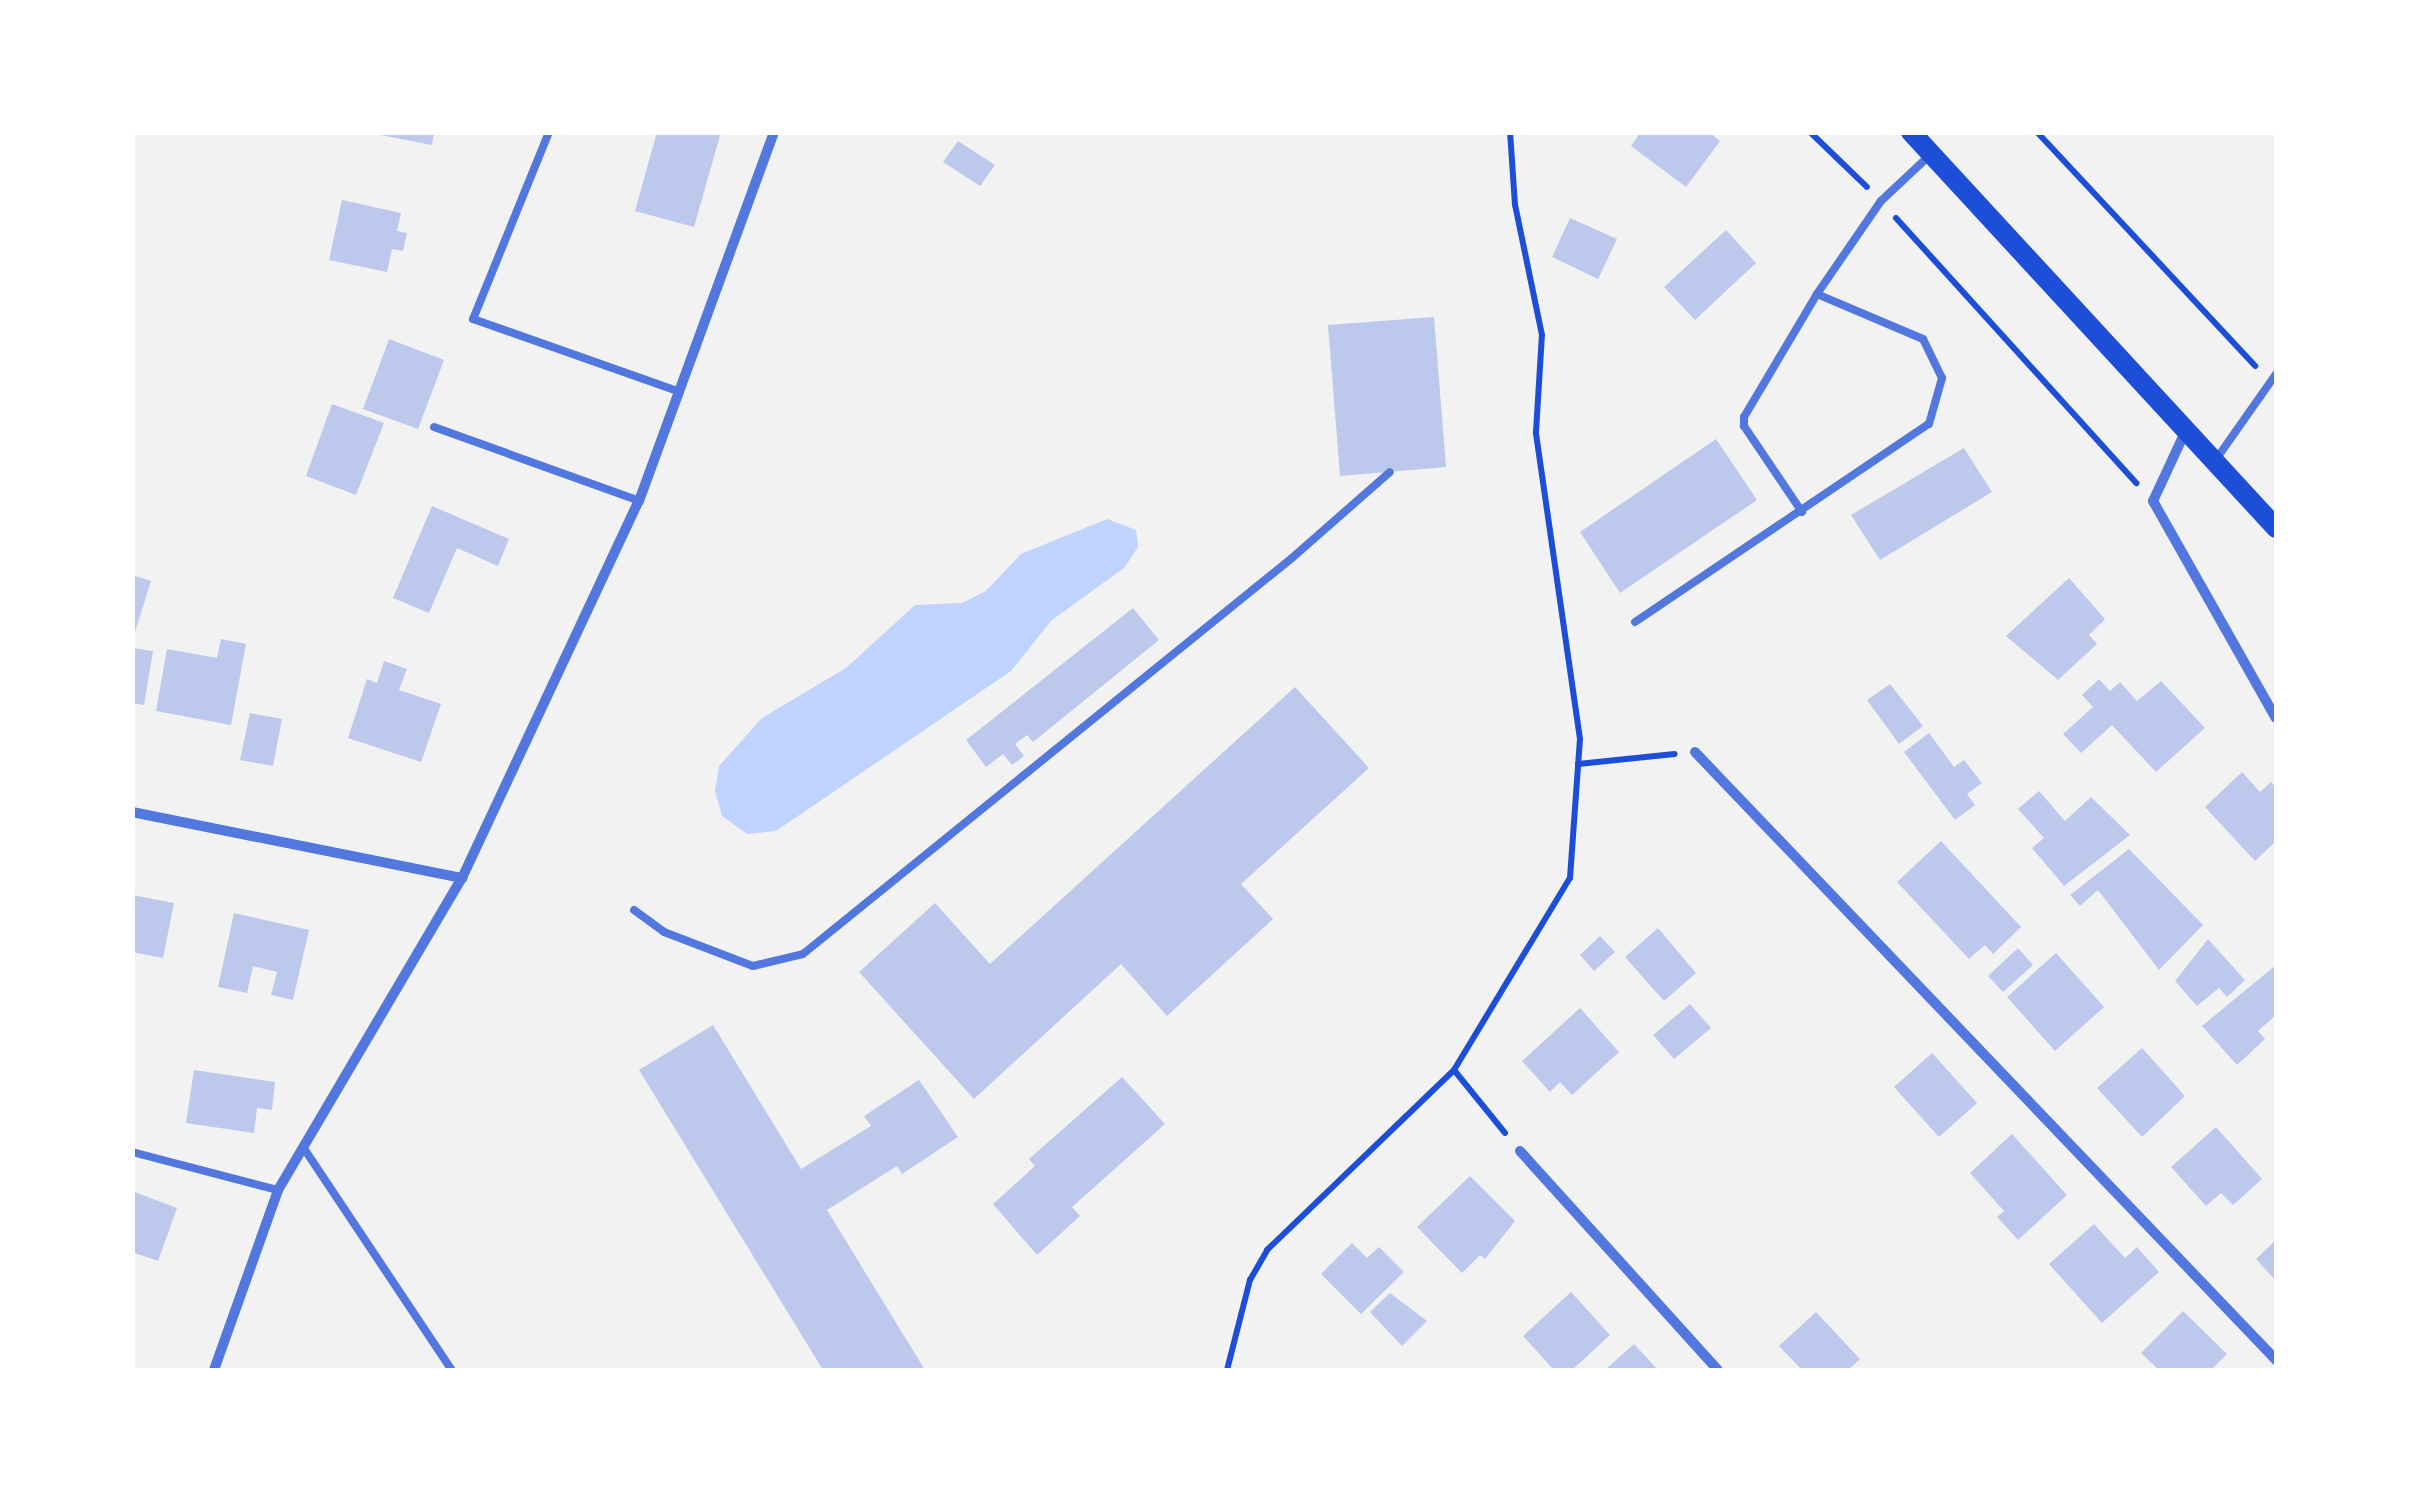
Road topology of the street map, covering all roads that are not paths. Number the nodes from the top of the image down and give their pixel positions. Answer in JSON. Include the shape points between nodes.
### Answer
{"nodes":[{"id":1,"x":549,"y":132,"type":"edge"},
{"id":2,"x":774,"y":132,"type":"edge"},
{"id":3,"x":1911,"y":132,"type":"edge"},
{"id":4,"x":1930,"y":154,"type":"junction"},
{"id":5,"x":1816,"y":294,"type":"junction"},
{"id":6,"x":2274,"y":378,"type":"edge"},
{"id":7,"x":680,"y":392,"type":"junction"},
{"id":8,"x":434,"y":427,"type":"dead end"},
{"id":9,"x":2186,"y":430,"type":"junction"},
{"id":10,"x":2214,"y":462,"type":"junction"},
{"id":11,"x":1390,"y":472,"type":"dead end"},
{"id":12,"x":640,"y":502,"type":"junction"},
{"id":13,"x":1802,"y":512,"type":"junction"},
{"id":14,"x":2276,"y":528,"type":"edge"},
{"id":15,"x":1634,"y":622,"type":"dead end"},
{"id":16,"x":2276,"y":718,"type":"edge"},
{"id":17,"x":1695,"y":752,"type":"road end"},
{"id":18,"x":132,"y":812,"type":"edge"},
{"id":19,"x":462,"y":878,"type":"junction"},
{"id":20,"x":634,"y":910,"type":"dead end"},
{"id":21,"x":302,"y":1148,"type":"junction"},
{"id":22,"x":1520,"y":1151,"type":"road end"},
{"id":23,"x":132,"y":1152,"type":"edge"},
{"id":24,"x":278,"y":1190,"type":"junction"},
{"id":25,"x":2276,"y":1360,"type":"edge"},
{"id":26,"x":214,"y":1370,"type":"edge"},
{"id":27,"x":452,"y":1370,"type":"edge"},
{"id":28,"x":1718,"y":1370,"type":"edge"}],
"edges":[{"from":1,"to":7,"type":"lane","via":[[472,319]]},
{"from":2,"to":7,"type":"street"},
{"from":3,"to":4,"type":"main road"},
{"from":4,"to":5,"type":"lane","via":[[1881,201]]},
{"from":4,"to":9,"type":"main road"},
{"from":5,"to":13,"type":"lane","via":[[1744,417]]},
{"from":5,"to":13,"type":"lane","via":[[1923,339],[1942,378],[1940,402],[1912,440]]},
{"from":6,"to":10,"type":"lane"},
{"from":7,"to":12,"type":"street"},
{"from":8,"to":12,"type":"lane"},
{"from":9,"to":10,"type":"main road"},
{"from":9,"to":16,"type":"street","via":[[2153,501]]},
{"from":10,"to":14,"type":"main road"},
{"from":11,"to":20,"type":"lane","via":[[803,954],[753,966],[664,932]]},
{"from":12,"to":19,"type":"street"},
{"from":13,"to":15,"type":"lane"},
{"from":17,"to":25,"type":"street"},
{"from":18,"to":19,"type":"street"},
{"from":19,"to":21,"type":"street"},
{"from":21,"to":24,"type":"street"},
{"from":21,"to":27,"type":"lane"},
{"from":22,"to":28,"type":"street"},
{"from":23,"to":24,"type":"lane"},
{"from":24,"to":26,"type":"street"}]}
